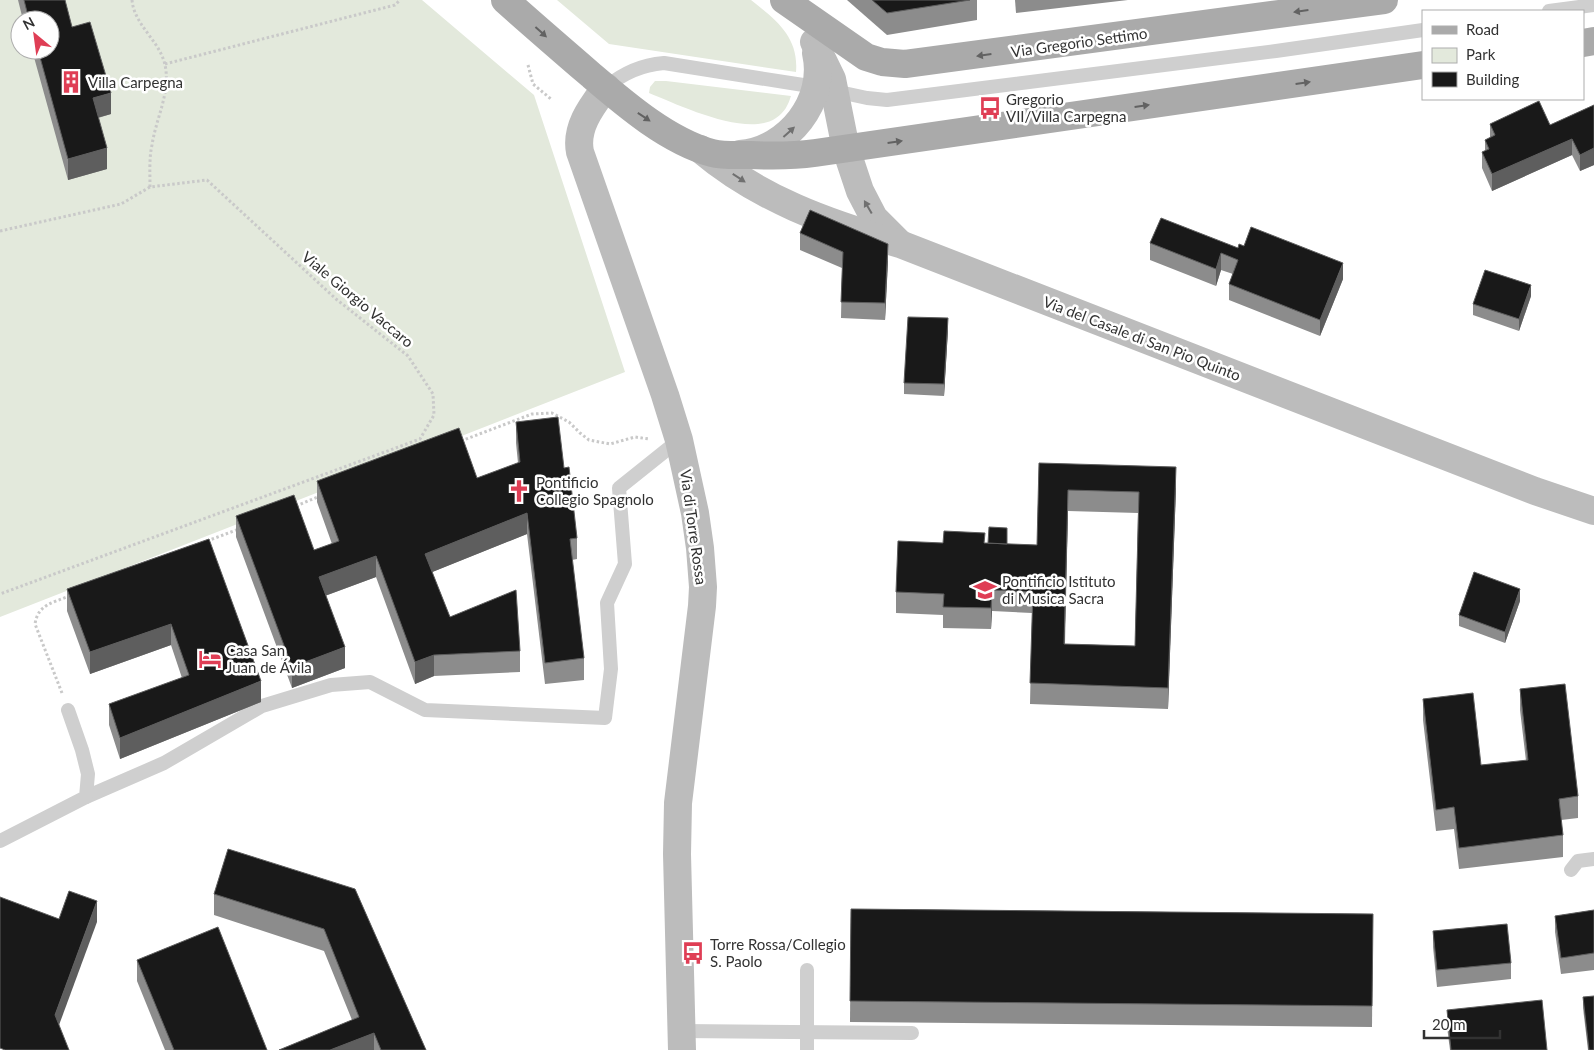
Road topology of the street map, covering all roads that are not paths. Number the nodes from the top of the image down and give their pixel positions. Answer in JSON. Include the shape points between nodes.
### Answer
{"nodes":[{"id":1,"x":504,"y":0,"type":"edge"},
{"id":2,"x":1384,"y":0,"type":"edge"},
{"id":3,"x":787,"y":3,"type":"edge"},
{"id":4,"x":1594,"y":5,"type":"edge"},
{"id":5,"x":1556,"y":10,"type":"edge"},
{"id":6,"x":1422,"y":30,"type":"edge"},
{"id":7,"x":1422,"y":66,"type":"edge"},
{"id":8,"x":606,"y":87,"type":"junction"},
{"id":9,"x":826,"y":89,"type":"junction"},
{"id":10,"x":700,"y":149,"type":"junction"},
{"id":11,"x":846,"y":149,"type":"junction"},
{"id":12,"x":729,"y":155,"type":"junction"},
{"id":13,"x":900,"y":244,"type":"junction"},
{"id":14,"x":678,"y":435,"type":"junction"},
{"id":15,"x":1594,"y":511,"type":"edge"},
{"id":16,"x":68,"y":710,"type":"road end"},
{"id":17,"x":86,"y":797,"type":"junction"},
{"id":18,"x":0,"y":841,"type":"edge"},
{"id":19,"x":1594,"y":859,"type":"edge"},
{"id":20,"x":1571,"y":870,"type":"dead end"},
{"id":21,"x":807,"y":970,"type":"dead end"},
{"id":22,"x":806,"y":1032,"type":"junction"},
{"id":23,"x":912,"y":1033,"type":"dead end"},
{"id":24,"x":682,"y":1040,"type":"edge"},
{"id":25,"x":807,"y":1050,"type":"edge"}],
"edges":[{"from":1,"to":8,"type":"main road","one_way":true},
{"from":2,"to":3,"type":"main road","name":"Via Gregorio Settimo","one_way":true,"via":[[905,64],[866,57]]},
{"from":3,"to":9,"type":"main road","via":[[800,16],[826,65]]},
{"from":4,"to":5,"type":"lane"},
{"from":6,"to":9,"type":"lane","via":[[887,100]]},
{"from":11,"to":7,"type":"main road","one_way":true},
{"from":8,"to":9,"type":"lane","via":[[635,69],[664,63]]},
{"from":8,"to":10,"type":"main road","one_way":true,"via":[[668,133]]},
{"from":8,"to":14,"type":"main road","name":"Via di Torre Rossa","via":[[584,121],[580,152]]},
{"from":9,"to":11,"type":"main road"},
{"from":12,"to":9,"type":"main road","one_way":true,"via":[[758,150],[785,136]]},
{"from":10,"to":12,"type":"main road"},
{"from":10,"to":13,"type":"main road","name":"Via del Casale di San Pio Quinto","one_way":true,"via":[[732,174],[770,197],[830,222]]},
{"from":11,"to":12,"type":"main road","via":[[791,156]]},
{"from":13,"to":11,"type":"main road","one_way":true,"via":[[870,211]]},
{"from":13,"to":15,"type":"main road","name":"Via del Casale di San Pio Quinto","via":[[1535,491]]},
{"from":14,"to":17,"type":"lane","via":[[619,488],[625,564],[607,603],[611,669],[605,718],[424,710],[370,682],[331,685],[262,706],[164,763]]},
{"from":14,"to":24,"type":"main road","name":"Via di Torre Rossa","via":[[695,513],[703,587],[678,803]]},
{"from":16,"to":17,"type":"lane","via":[[88,774]]},
{"from":17,"to":18,"type":"lane"},
{"from":19,"to":20,"type":"lane","via":[[1578,861]]},
{"from":21,"to":22,"type":"lane"},
{"from":22,"to":23,"type":"lane"},
{"from":22,"to":24,"type":"lane"},
{"from":22,"to":25,"type":"lane"}]}
